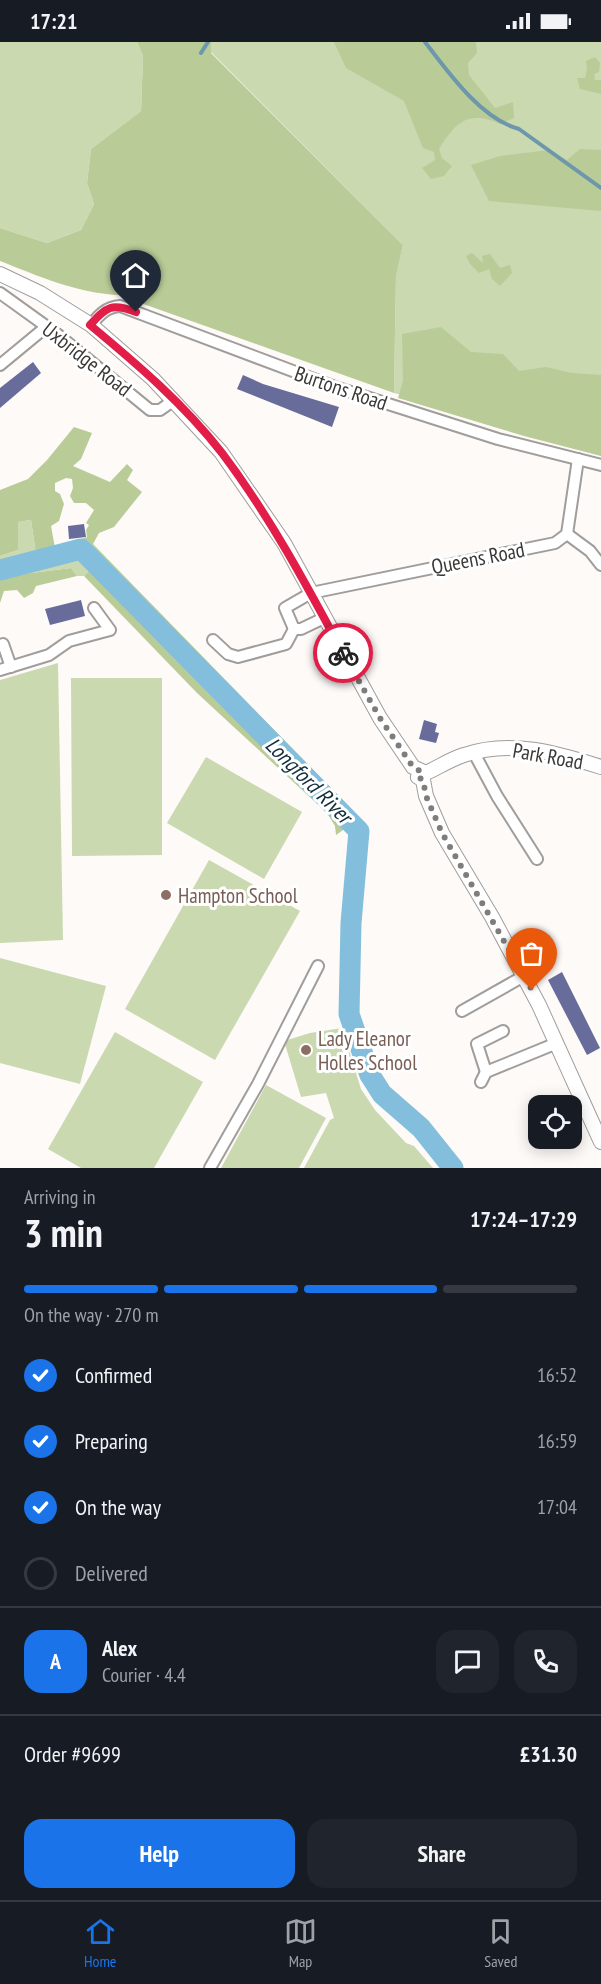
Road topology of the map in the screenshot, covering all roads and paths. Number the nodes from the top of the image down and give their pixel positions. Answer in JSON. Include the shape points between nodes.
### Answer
{"nodes":[{"id":1,"x":0,"y":274,"type":"edge"},
{"id":2,"x":0,"y":293,"type":"edge"},
{"id":3,"x":90,"y":325,"type":"junction"},
{"id":4,"x":46,"y":327,"type":"junction"},
{"id":5,"x":0,"y":365,"type":"edge"},
{"id":6,"x":174,"y":400,"type":"junction"},
{"id":7,"x":578,"y":459,"type":"junction"},
{"id":8,"x":601,"y":465,"type":"edge"},
{"id":9,"x":567,"y":534,"type":"junction"},
{"id":10,"x":601,"y":565,"type":"edge"},
{"id":11,"x":311,"y":593,"type":"junction"},
{"id":12,"x":94,"y":608,"type":"dead end"},
{"id":13,"x":324,"y":618,"type":"junction"},
{"id":14,"x":294,"y":628,"type":"junction"},
{"id":15,"x":213,"y":640,"type":"dead end"},
{"id":16,"x":3,"y":644,"type":"dead end"},
{"id":17,"x":5,"y":669,"type":"edge"},
{"id":18,"x":474,"y":753,"type":"junction"},
{"id":19,"x":601,"y":766,"type":"edge"},
{"id":20,"x":423,"y":775,"type":"junction"},
{"id":21,"x":537,"y":859,"type":"dead end"},
{"id":22,"x":318,"y":966,"type":"dead end"},
{"id":23,"x":524,"y":976,"type":"junction"},
{"id":24,"x":462,"y":1011,"type":"dead end"},
{"id":25,"x":503,"y":1031,"type":"dead end"},
{"id":26,"x":557,"y":1043,"type":"junction"},
{"id":27,"x":486,"y":1071,"type":"junction"},
{"id":28,"x":481,"y":1082,"type":"dead end"},
{"id":29,"x":601,"y":1142,"type":"edge"},
{"id":30,"x":210,"y":1168,"type":"edge"}],
"edges":[{"from":1,"to":3,"type":"main road","name":"Uxbridge Road","via":[[40,293]]},
{"from":2,"to":4,"type":"street","name":"Uxbridge Road"},
{"from":3,"to":6,"type":"main road","name":"Uxbridge Road"},
{"from":3,"to":7,"type":"street","name":"Burtons Road","via":[[112,306],[120,306],[338,388],[498,440]]},
{"from":4,"to":5,"type":"street"},
{"from":4,"to":6,"type":"street","name":"Uxbridge Road","via":[[150,410],[160,410]]},
{"from":6,"to":11,"type":"main road","name":"Uxbridge Road","via":[[221,452],[284,543]]},
{"from":7,"to":8,"type":"street","name":"Burtons Road"},
{"from":7,"to":9,"type":"street"},
{"from":9,"to":10,"type":"street"},
{"from":9,"to":11,"type":"street","name":"Queens Road","via":[[555,543]]},
{"from":11,"to":13,"type":"main road","name":"Uxbridge Road"},
{"from":11,"to":14,"type":"street","name":"Queens Road","via":[[285,608]]},
{"from":12,"to":17,"type":"street","via":[[110,630],[69,641],[50,655]]},
{"from":13,"to":14,"type":"street","via":[[301,629]]},
{"from":13,"to":20,"type":"main road","name":"Uxbridge Road","via":[[380,718],[413,767]]},
{"from":14,"to":15,"type":"street","via":[[286,644],[238,657],[228,654]]},
{"from":16,"to":17,"type":"street"},
{"from":18,"to":19,"type":"main road","name":"Park Road","via":[[523,747]]},
{"from":18,"to":20,"type":"main road","name":"Park Road"},
{"from":18,"to":21,"type":"street"},
{"from":20,"to":23,"type":"main road","name":"Uxbridge Road","via":[[426,796],[442,833]]},
{"from":22,"to":30,"type":"street"},
{"from":23,"to":24,"type":"street"},
{"from":23,"to":26,"type":"main road","name":"Uxbridge Road"},
{"from":25,"to":27,"type":"street","via":[[477,1044]]},
{"from":26,"to":27,"type":"street"},
{"from":26,"to":29,"type":"main road","name":"Uxbridge Road"},
{"from":27,"to":28,"type":"street"}]}
